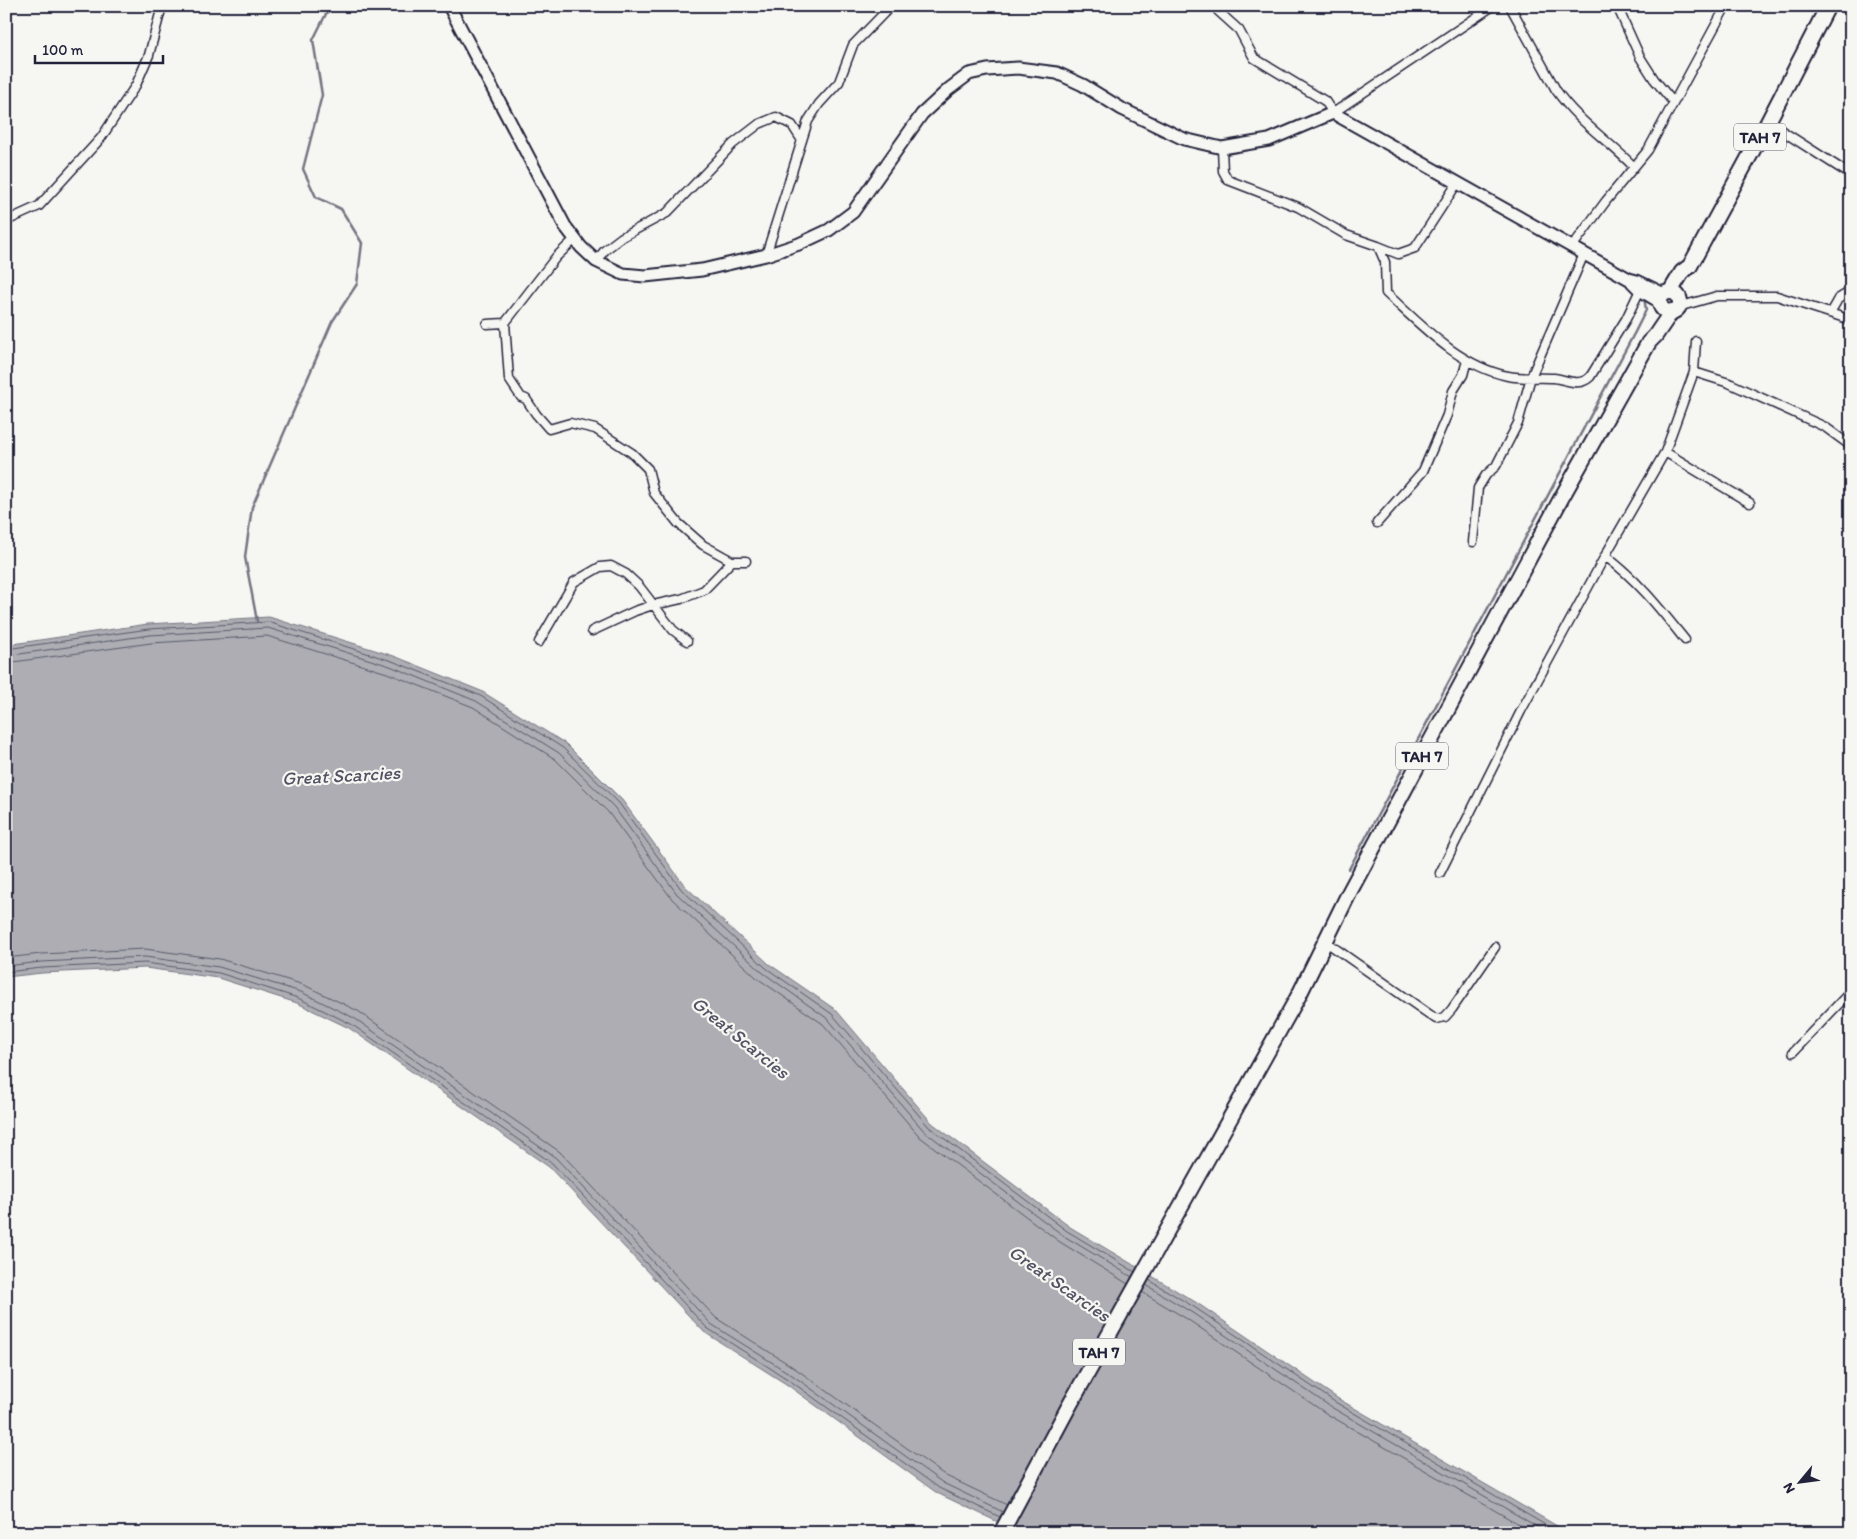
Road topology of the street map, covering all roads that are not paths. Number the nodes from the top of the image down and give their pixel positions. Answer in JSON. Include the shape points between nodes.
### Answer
{"nodes":[{"id":1,"x":162,"y":6,"type":"edge"},
{"id":2,"x":448,"y":6,"type":"edge"},
{"id":3,"x":890,"y":6,"type":"edge"},
{"id":4,"x":1217,"y":6,"type":"edge"},
{"id":5,"x":1493,"y":6,"type":"edge"},
{"id":6,"x":1510,"y":6,"type":"edge"},
{"id":7,"x":1617,"y":6,"type":"edge"},
{"id":8,"x":1726,"y":6,"type":"edge"},
{"id":9,"x":1828,"y":6,"type":"edge"},
{"id":10,"x":1673,"y":102,"type":"junction"},
{"id":11,"x":1333,"y":113,"type":"junction"},
{"id":12,"x":1768,"y":122,"type":"junction"},
{"id":13,"x":801,"y":139,"type":"junction"},
{"id":14,"x":1222,"y":148,"type":"junction"},
{"id":15,"x":1634,"y":167,"type":"junction"},
{"id":16,"x":1851,"y":175,"type":"edge"},
{"id":17,"x":1458,"y":182,"type":"junction"},
{"id":18,"x":6,"y":221,"type":"edge"},
{"id":19,"x":575,"y":239,"type":"junction"},
{"id":20,"x":1378,"y":246,"type":"junction"},
{"id":21,"x":1572,"y":247,"type":"junction"},
{"id":22,"x":1584,"y":254,"type":"junction"},
{"id":23,"x":766,"y":255,"type":"junction"},
{"id":24,"x":596,"y":261,"type":"junction"},
{"id":25,"x":1629,"y":279,"type":"junction"},
{"id":26,"x":1640,"y":290,"type":"junction"},
{"id":27,"x":1851,"y":290,"type":"edge"},
{"id":28,"x":1669,"y":302,"type":"junction"},
{"id":29,"x":1830,"y":313,"type":"junction"},
{"id":30,"x":1851,"y":320,"type":"edge"},
{"id":31,"x":487,"y":324,"type":"dead end"},
{"id":32,"x":505,"y":324,"type":"junction"},
{"id":33,"x":1696,"y":341,"type":"dead end"},
{"id":34,"x":1468,"y":360,"type":"junction"},
{"id":35,"x":1694,"y":372,"type":"junction"},
{"id":36,"x":1531,"y":377,"type":"junction"},
{"id":37,"x":1851,"y":446,"type":"edge"},
{"id":38,"x":1666,"y":452,"type":"junction"},
{"id":39,"x":1750,"y":503,"type":"dead end"},
{"id":40,"x":1377,"y":523,"type":"dead end"},
{"id":41,"x":1474,"y":542,"type":"dead end"},
{"id":42,"x":1605,"y":556,"type":"junction"},
{"id":43,"x":732,"y":561,"type":"junction"},
{"id":44,"x":746,"y":561,"type":"dead end"},
{"id":45,"x":653,"y":604,"type":"junction"},
{"id":46,"x":592,"y":631,"type":"dead end"},
{"id":47,"x":1685,"y":640,"type":"dead end"},
{"id":48,"x":687,"y":641,"type":"dead end"},
{"id":49,"x":539,"y":642,"type":"dead end"},
{"id":50,"x":1440,"y":873,"type":"dead end"},
{"id":51,"x":1326,"y":942,"type":"junction"},
{"id":52,"x":1495,"y":947,"type":"dead end"},
{"id":53,"x":1851,"y":991,"type":"edge"},
{"id":54,"x":1792,"y":1052,"type":"dead end"},
{"id":55,"x":1001,"y":1533,"type":"edge"}],
"edges":[{"from":1,"to":18,"type":"street","via":[[136,85],[100,138],[39,206]]},
{"from":2,"to":19,"type":"main road","via":[[543,188]]},
{"from":3,"to":13,"type":"street","via":[[853,45],[839,82],[819,104]]},
{"from":4,"to":11,"type":"street","via":[[1218,11],[1239,30],[1254,58],[1325,101]]},
{"from":5,"to":11,"type":"street"},
{"from":6,"to":15,"type":"street","via":[[1564,102]]},
{"from":7,"to":10,"type":"street","via":[[1640,57]]},
{"from":8,"to":10,"type":"street"},
{"from":9,"to":12,"type":"highway","number":"TAH 7"},
{"from":10,"to":15,"type":"street","via":[[1648,150]]},
{"from":11,"to":14,"type":"main road","via":[[1269,140]]},
{"from":11,"to":17,"type":"main road"},
{"from":12,"to":16,"type":"street"},
{"from":12,"to":28,"type":"highway","number":"TAH 7","via":[[1690,266],[1690,276]]},
{"from":13,"to":23,"type":"street"},
{"from":13,"to":24,"type":"street","via":[[792,125],[776,117],[759,124],[732,144],[667,213],[622,237],[604,250]]},
{"from":14,"to":20,"type":"street","via":[[1223,171],[1228,180],[1298,207],[1346,235]]},
{"from":14,"to":23,"type":"main road","via":[[1184,138],[1057,73],[1018,68],[968,74],[922,114],[852,212],[829,230]]},
{"from":15,"to":21,"type":"street"},
{"from":17,"to":20,"type":"street","via":[[1415,248],[1398,254]]},
{"from":17,"to":21,"type":"main road"},
{"from":19,"to":24,"type":"main road"},
{"from":19,"to":32,"type":"street","via":[[556,257]]},
{"from":20,"to":34,"type":"street","via":[[1386,262],[1386,293],[1438,341]]},
{"from":21,"to":22,"type":"main road"},
{"from":22,"to":25,"type":"main road"},
{"from":22,"to":36,"type":"street"},
{"from":23,"to":24,"type":"main road","via":[[702,270],[645,276],[623,274]]},
{"from":25,"to":26,"type":"main road"},
{"from":25,"to":28,"type":"main road","via":[[1638,281]]},
{"from":26,"to":28,"type":"main road"},
{"from":26,"to":36,"type":"street","via":[[1608,349],[1586,381],[1578,383]]},
{"from":27,"to":29,"type":"street","via":[[1838,299]]},
{"from":28,"to":29,"type":"street","via":[[1717,296],[1777,296]]},
{"from":28,"to":51,"type":"highway","number":"TAH 7","via":[[1650,330],[1649,342],[1558,504]]},
{"from":29,"to":30,"type":"street"},
{"from":31,"to":32,"type":"street"},
{"from":32,"to":43,"type":"street","via":[[509,378],[549,429],[570,423],[595,429],[632,453],[648,469],[654,492],[678,523],[703,544]]},
{"from":33,"to":35,"type":"street"},
{"from":34,"to":36,"type":"street","via":[[1482,369]]},
{"from":34,"to":40,"type":"street","via":[[1423,471]]},
{"from":35,"to":37,"type":"street","via":[[1729,383],[1825,427]]},
{"from":35,"to":38,"type":"street"},
{"from":36,"to":41,"type":"street","via":[[1518,423],[1496,466],[1478,488]]},
{"from":38,"to":39,"type":"street"},
{"from":38,"to":42,"type":"street"},
{"from":42,"to":47,"type":"street","via":[[1653,600]]},
{"from":42,"to":50,"type":"street","via":[[1521,711]]},
{"from":43,"to":44,"type":"street"},
{"from":43,"to":45,"type":"street","via":[[704,590]]},
{"from":45,"to":46,"type":"street"},
{"from":45,"to":48,"type":"street","via":[[673,630]]},
{"from":45,"to":49,"type":"street","via":[[626,574],[611,566],[600,567],[574,582]]},
{"from":51,"to":52,"type":"street","via":[[1436,1019],[1445,1017],[1452,1009]]},
{"from":51,"to":55,"type":"highway","number":"TAH 7"},
{"from":53,"to":54,"type":"street"}]}
